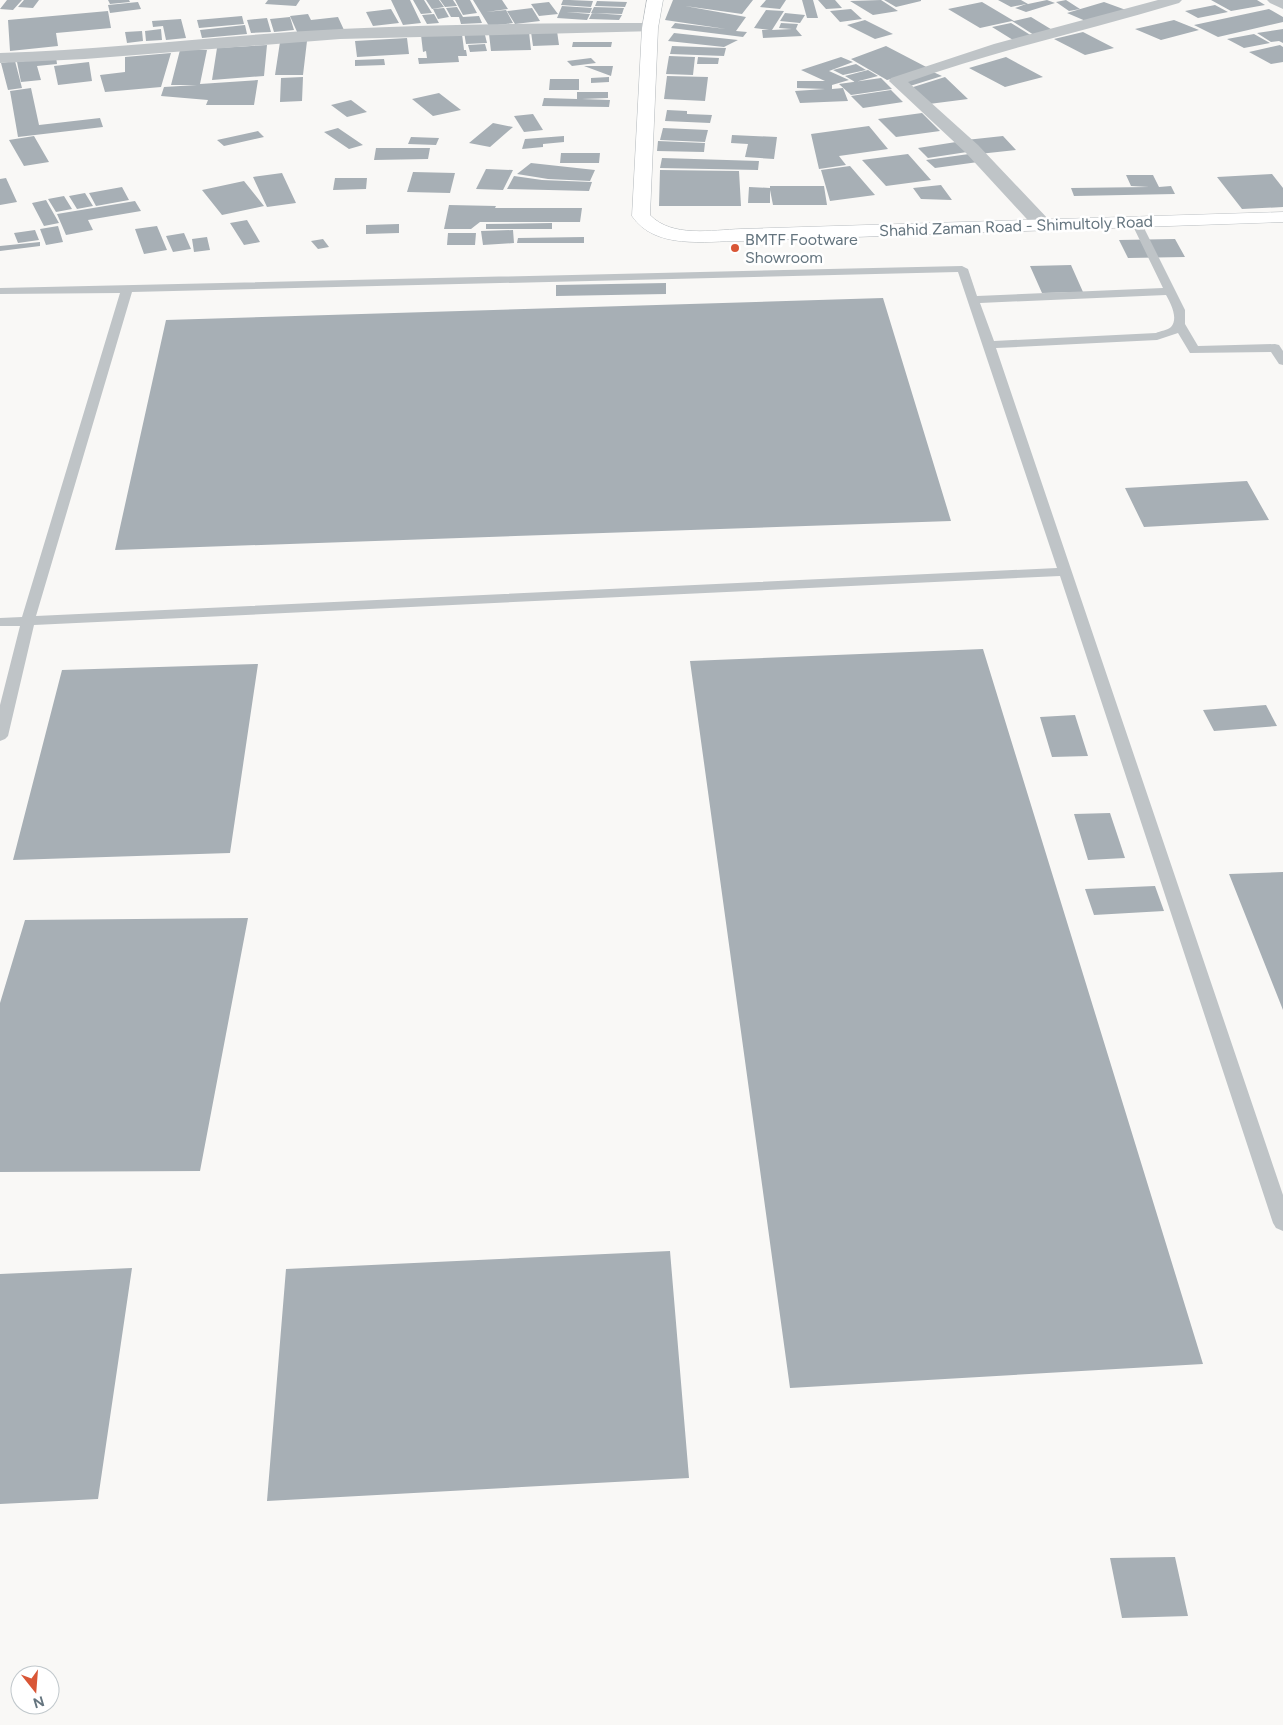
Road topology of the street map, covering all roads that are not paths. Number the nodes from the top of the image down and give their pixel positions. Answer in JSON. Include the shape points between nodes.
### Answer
{"nodes":[{"id":1,"x":655,"y":0,"type":"edge"},
{"id":2,"x":1174,"y":0,"type":"edge"},
{"id":3,"x":1275,"y":0,"type":"edge"},
{"id":4,"x":1283,"y":4,"type":"edge"},
{"id":5,"x":650,"y":28,"type":"junction"},
{"id":6,"x":0,"y":58,"type":"edge"},
{"id":7,"x":1283,"y":217,"type":"edge"},
{"id":8,"x":1136,"y":222,"type":"junction"},
{"id":9,"x":1043,"y":225,"type":"junction"},
{"id":10,"x":127,"y":289,"type":"junction"},
{"id":11,"x":0,"y":291,"type":"edge"},
{"id":12,"x":1170,"y":291,"type":"junction"},
{"id":13,"x":973,"y":300,"type":"junction"},
{"id":14,"x":1179,"y":324,"type":"junction"},
{"id":15,"x":989,"y":345,"type":"junction"},
{"id":16,"x":1283,"y":361,"type":"edge"},
{"id":17,"x":1064,"y":572,"type":"junction"},
{"id":18,"x":28,"y":621,"type":"junction"},
{"id":19,"x":0,"y":622,"type":"edge"},
{"id":20,"x":0,"y":736,"type":"edge"},
{"id":21,"x":1283,"y":1223,"type":"edge"}],
"edges":[{"from":1,"to":5,"type":"main road","name":"Shahid Zaman Road - Shimultoly Road"},
{"from":2,"to":9,"type":"street","via":[[946,62],[898,81],[972,150]]},
{"from":3,"to":4,"type":"street"},
{"from":5,"to":6,"type":"street","via":[[496,28],[338,34],[72,56]]},
{"from":5,"to":9,"type":"main road","name":"Shahid Zaman Road - Shimultoly Road","via":[[641,216],[660,231],[741,235]]},
{"from":7,"to":8,"type":"main road","name":"Shahid Zaman Road - Shimultoly Road"},
{"from":8,"to":9,"type":"main road","name":"Shahid Zaman Road - Shimultoly Road"},
{"from":8,"to":12,"type":"lane"},
{"from":10,"to":11,"type":"lane"},
{"from":10,"to":13,"type":"lane","via":[[962,269]]},
{"from":10,"to":18,"type":"lane"},
{"from":12,"to":13,"type":"lane"},
{"from":12,"to":14,"type":"lane","via":[[1179,310]]},
{"from":13,"to":15,"type":"lane"},
{"from":14,"to":15,"type":"lane","via":[[1175,330],[1157,336]]},
{"from":14,"to":16,"type":"lane","via":[[1194,350],[1275,348]]},
{"from":15,"to":17,"type":"lane"},
{"from":17,"to":18,"type":"lane"},
{"from":17,"to":21,"type":"lane"},
{"from":18,"to":19,"type":"lane"},
{"from":18,"to":20,"type":"lane"}]}
